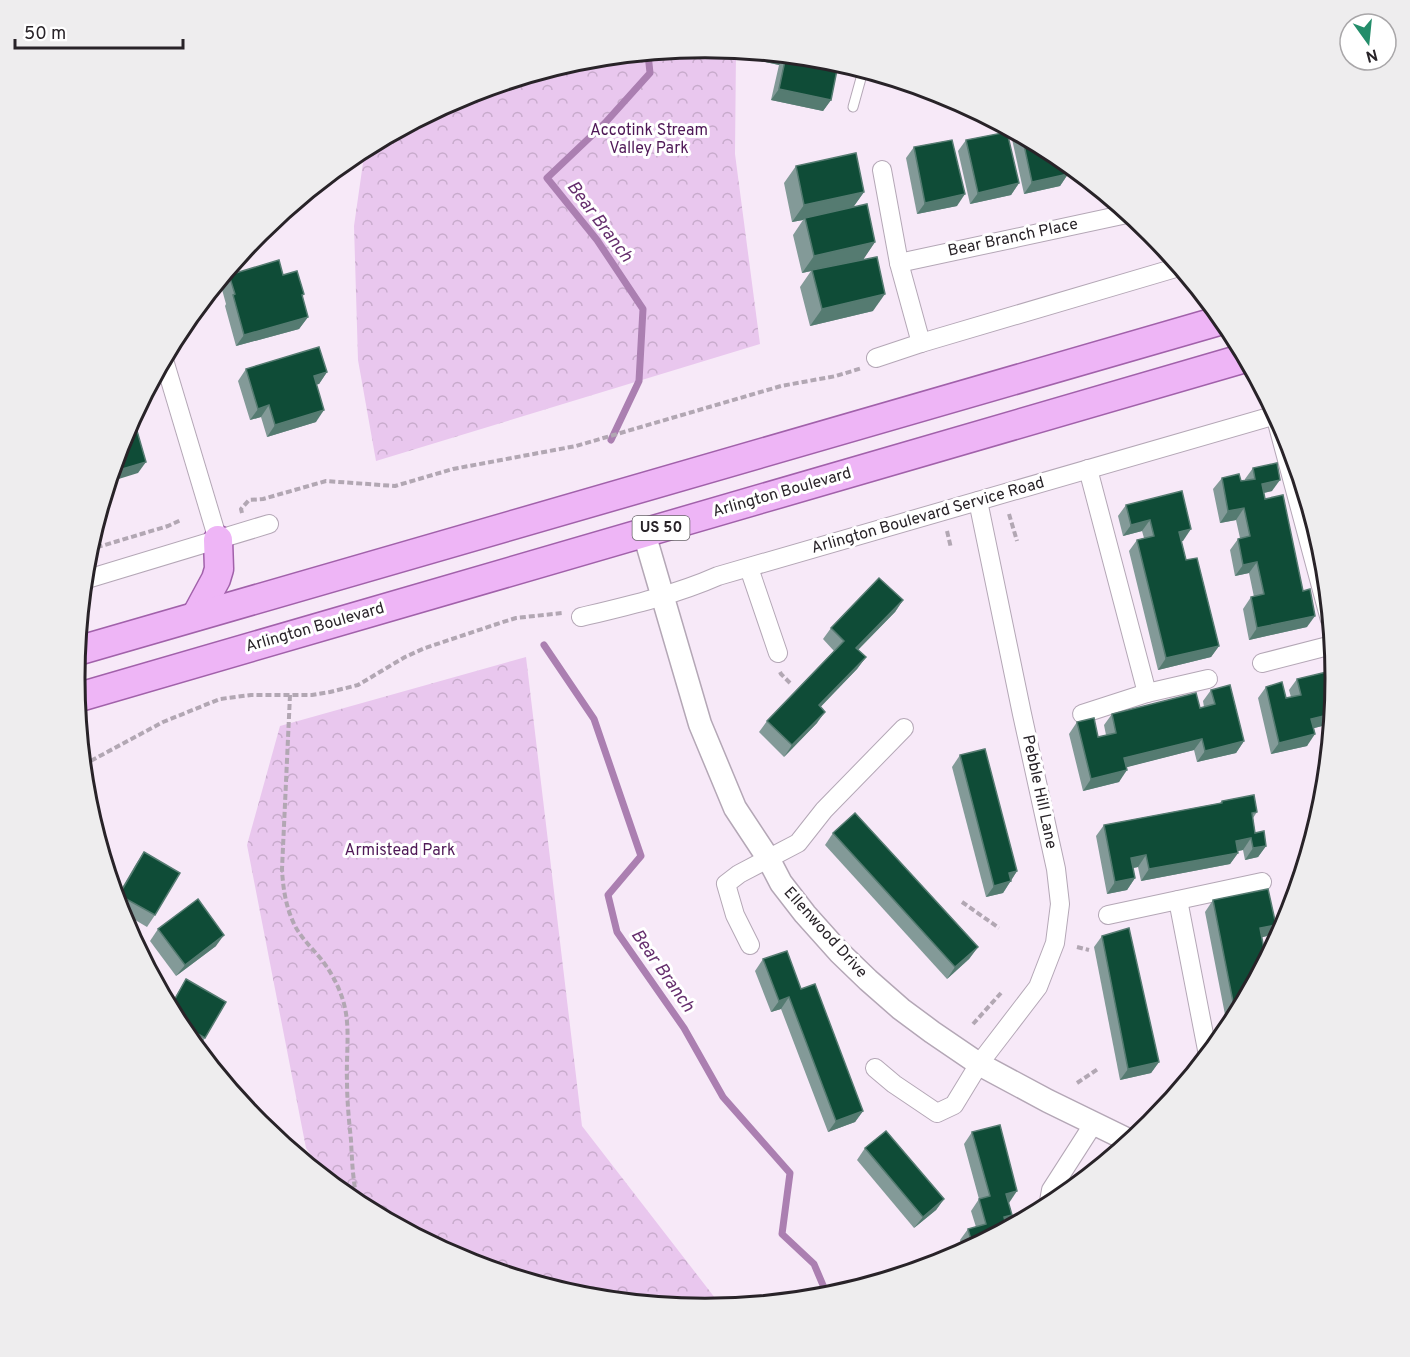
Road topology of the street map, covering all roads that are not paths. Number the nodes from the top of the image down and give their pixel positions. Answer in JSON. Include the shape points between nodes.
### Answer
{"nodes":[{"id":1,"x":861,"y":79,"type":"edge"},
{"id":2,"x":853,"y":107,"type":"dead end"},
{"id":3,"x":882,"y":170,"type":"dead end"},
{"id":4,"x":1118,"y":216,"type":"edge"},
{"id":5,"x":899,"y":263,"type":"junction"},
{"id":6,"x":1171,"y":269,"type":"edge"},
{"id":7,"x":1213,"y":323,"type":"edge"},
{"id":8,"x":921,"y":343,"type":"junction"},
{"id":9,"x":876,"y":358,"type":"road end"},
{"id":10,"x":1237,"y":360,"type":"edge"},
{"id":11,"x":167,"y":370,"type":"edge"},
{"id":12,"x":1267,"y":417,"type":"edge"},
{"id":13,"x":1088,"y":469,"type":"junction"},
{"id":14,"x":1293,"y":483,"type":"edge"},
{"id":15,"x":978,"y":501,"type":"junction"},
{"id":16,"x":269,"y":524,"type":"dead end"},
{"id":17,"x":644,"y":533,"type":"junction"},
{"id":18,"x":218,"y":540,"type":"junction"},
{"id":19,"x":1311,"y":550,"type":"edge"},
{"id":20,"x":749,"y":567,"type":"junction"},
{"id":21,"x":94,"y":577,"type":"edge"},
{"id":22,"x":662,"y":596,"type":"junction"},
{"id":23,"x":196,"y":616,"type":"junction"},
{"id":24,"x":580,"y":617,"type":"road end"},
{"id":25,"x":1324,"y":647,"type":"edge"},
{"id":26,"x":86,"y":648,"type":"edge"},
{"id":27,"x":778,"y":653,"type":"dead end"},
{"id":28,"x":1262,"y":663,"type":"dead end"},
{"id":29,"x":1208,"y":679,"type":"dead end"},
{"id":30,"x":1147,"y":693,"type":"junction"},
{"id":31,"x":85,"y":695,"type":"edge"},
{"id":32,"x":1082,"y":714,"type":"dead end"},
{"id":33,"x":904,"y":728,"type":"dead end"},
{"id":34,"x":768,"y":858,"type":"junction"},
{"id":35,"x":1262,"y":882,"type":"dead end"},
{"id":36,"x":1178,"y":900,"type":"junction"},
{"id":37,"x":1108,"y":915,"type":"dead end"},
{"id":38,"x":750,"y":945,"type":"dead end"},
{"id":39,"x":1206,"y":1044,"type":"edge"},
{"id":40,"x":979,"y":1064,"type":"junction"},
{"id":41,"x":875,"y":1068,"type":"dead end"},
{"id":42,"x":1094,"y":1123,"type":"junction"},
{"id":43,"x":1122,"y":1137,"type":"edge"},
{"id":44,"x":1050,"y":1193,"type":"edge"}],
"edges":[{"from":1,"to":2,"type":"lane"},
{"from":3,"to":5,"type":"street"},
{"from":4,"to":5,"type":"street","name":"Bear Branch Place"},
{"from":5,"to":8,"type":"street"},
{"from":6,"to":8,"type":"street"},
{"from":7,"to":23,"type":"main road"},
{"from":8,"to":9,"type":"street"},
{"from":10,"to":17,"type":"main road","name":"Arlington Boulevard","number":"US 50"},
{"from":11,"to":18,"type":"street"},
{"from":12,"to":13,"type":"street","name":"Arlington Boulevard Service Road"},
{"from":13,"to":15,"type":"street","name":"Arlington Boulevard Service Road"},
{"from":13,"to":30,"type":"street"},
{"from":14,"to":19,"type":"street"},
{"from":15,"to":20,"type":"street","name":"Arlington Boulevard Service Road"},
{"from":15,"to":40,"type":"street","name":"Pebble Hill Lane","via":[[1056,869],[1060,904],[1055,943],[1038,987]]},
{"from":16,"to":18,"type":"street"},
{"from":17,"to":22,"type":"street","name":"Ellenwood Drive"},
{"from":17,"to":31,"type":"main road","name":"Arlington Boulevard","number":"US 50"},
{"from":18,"to":21,"type":"street"},
{"from":18,"to":23,"type":"main road","via":[[219,569]]},
{"from":20,"to":22,"type":"street","name":"Arlington Boulevard Service Road"},
{"from":20,"to":27,"type":"street"},
{"from":22,"to":24,"type":"street","name":"Arlington Boulevard Service Road"},
{"from":22,"to":34,"type":"street","name":"Ellenwood Drive","via":[[700,724],[735,808]]},
{"from":23,"to":26,"type":"main road"},
{"from":25,"to":28,"type":"street"},
{"from":29,"to":30,"type":"street"},
{"from":30,"to":32,"type":"street"},
{"from":33,"to":34,"type":"street","via":[[824,810],[798,843]]},
{"from":34,"to":38,"type":"street","via":[[726,884]]},
{"from":34,"to":40,"type":"street","name":"Ellenwood Drive","via":[[781,883],[839,952],[901,1009]]},
{"from":35,"to":36,"type":"street"},
{"from":36,"to":37,"type":"street"},
{"from":36,"to":39,"type":"street"},
{"from":40,"to":41,"type":"street","name":"Pebble Hill Lane","via":[[954,1105],[937,1113]]},
{"from":40,"to":42,"type":"street","name":"Ellenwood Drive"},
{"from":42,"to":43,"type":"street","name":"Ellenwood Drive"},
{"from":42,"to":44,"type":"street"}]}
